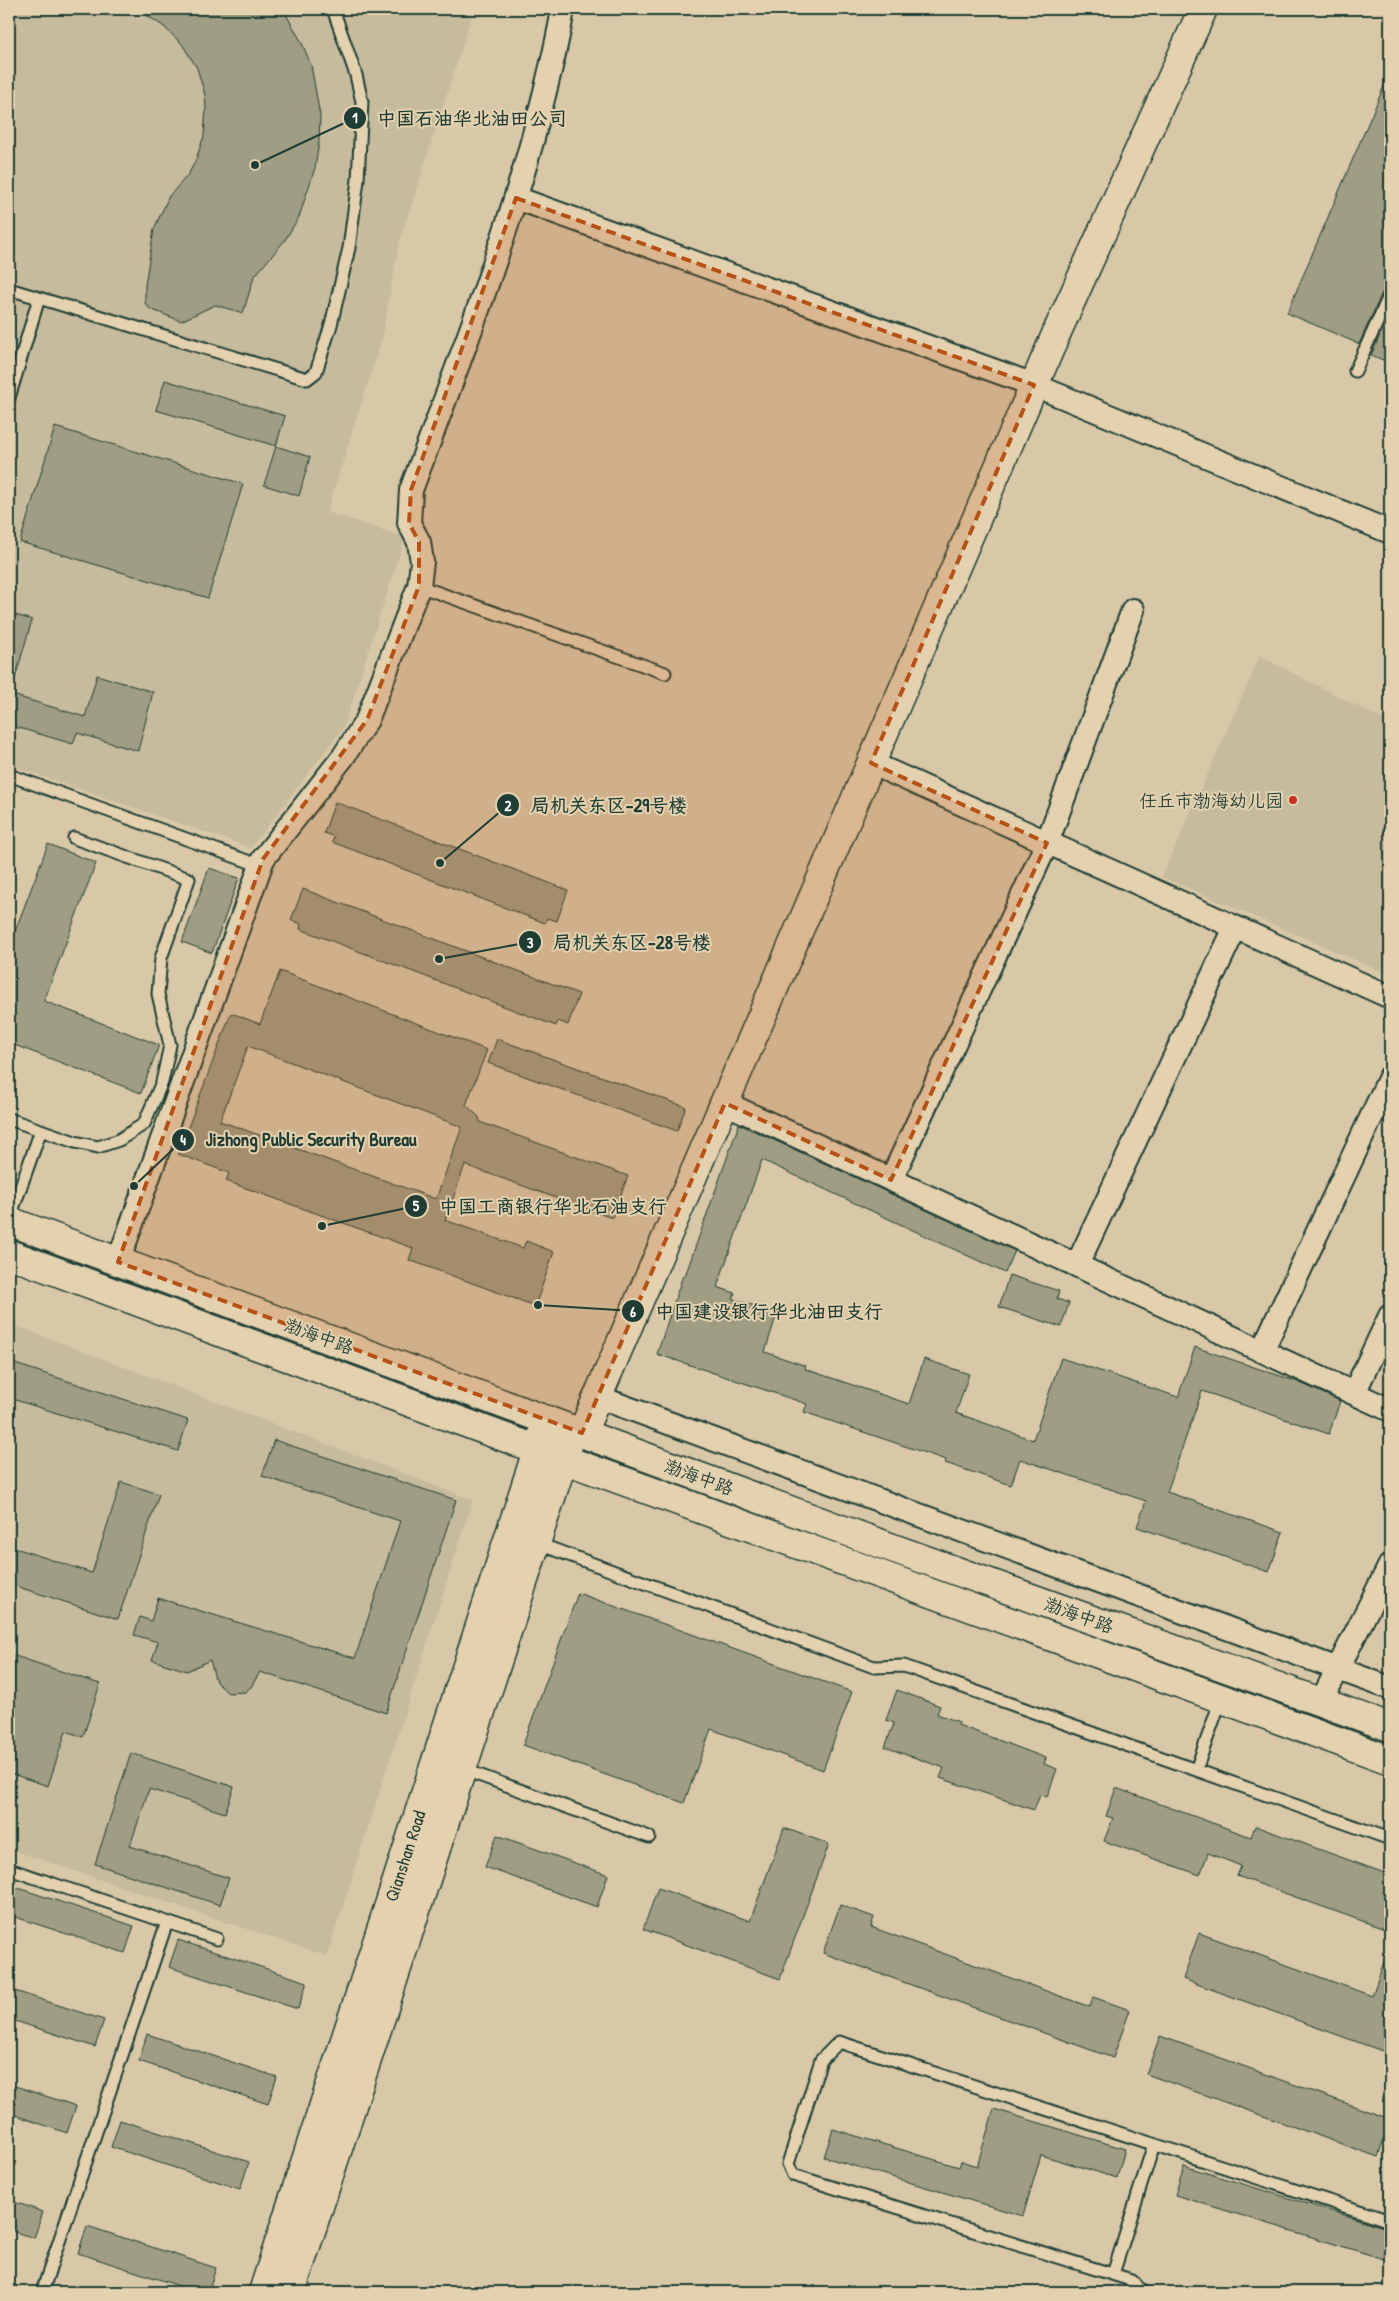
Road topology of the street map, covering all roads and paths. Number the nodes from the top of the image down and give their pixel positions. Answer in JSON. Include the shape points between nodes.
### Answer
{"nodes":[{"id":1,"x":333,"y":9,"type":"edge"},
{"id":2,"x":563,"y":9,"type":"edge"},
{"id":3,"x":1203,"y":9,"type":"edge"},
{"id":4,"x":516,"y":198,"type":"junction"},
{"id":5,"x":9,"y":289,"type":"edge"},
{"id":6,"x":1390,"y":294,"type":"edge"},
{"id":7,"x":39,"y":298,"type":"junction"},
{"id":8,"x":1355,"y":372,"type":"dead end"},
{"id":9,"x":1034,"y":385,"type":"junction"},
{"id":10,"x":9,"y":398,"type":"edge"},
{"id":11,"x":1390,"y":532,"type":"edge"},
{"id":12,"x":419,"y":586,"type":"junction"},
{"id":13,"x":1133,"y":610,"type":"dead end"},
{"id":14,"x":665,"y":673,"type":"dead end"},
{"id":15,"x":871,"y":763,"type":"junction"},
{"id":16,"x":9,"y":775,"type":"edge"},
{"id":17,"x":74,"y":838,"type":"dead end"},
{"id":18,"x":1047,"y":843,"type":"junction"},
{"id":19,"x":261,"y":866,"type":"junction"},
{"id":20,"x":1235,"y":928,"type":"junction"},
{"id":21,"x":1390,"y":997,"type":"edge"},
{"id":22,"x":1390,"y":1077,"type":"edge"},
{"id":23,"x":725,"y":1103,"type":"junction"},
{"id":24,"x":9,"y":1119,"type":"edge"},
{"id":25,"x":41,"y":1130,"type":"junction"},
{"id":26,"x":891,"y":1180,"type":"junction"},
{"id":27,"x":9,"y":1221,"type":"edge"},
{"id":28,"x":9,"y":1254,"type":"edge"},
{"id":29,"x":118,"y":1262,"type":"junction"},
{"id":30,"x":1077,"y":1265,"type":"junction"},
{"id":31,"x":1390,"y":1316,"type":"edge"},
{"id":32,"x":1262,"y":1351,"type":"junction"},
{"id":33,"x":1354,"y":1393,"type":"junction"},
{"id":34,"x":598,"y":1397,"type":"junction"},
{"id":35,"x":1390,"y":1410,"type":"edge"},
{"id":36,"x":547,"y":1420,"type":"junction"},
{"id":37,"x":577,"y":1432,"type":"junction"},
{"id":38,"x":538,"y":1450,"type":"junction"},
{"id":39,"x":563,"y":1459,"type":"junction"},
{"id":40,"x":536,"y":1543,"type":"junction"},
{"id":41,"x":1390,"y":1565,"type":"edge"},
{"id":42,"x":1338,"y":1670,"type":"junction"},
{"id":43,"x":1390,"y":1688,"type":"edge"},
{"id":44,"x":1221,"y":1699,"type":"junction"},
{"id":45,"x":1321,"y":1702,"type":"junction"},
{"id":46,"x":1390,"y":1727,"type":"edge"},
{"id":47,"x":1390,"y":1760,"type":"edge"},
{"id":48,"x":462,"y":1769,"type":"junction"},
{"id":49,"x":1196,"y":1770,"type":"junction"},
{"id":50,"x":649,"y":1837,"type":"dead end"},
{"id":51,"x":1390,"y":1839,"type":"edge"},
{"id":52,"x":9,"y":1869,"type":"edge"},
{"id":53,"x":167,"y":1922,"type":"junction"},
{"id":54,"x":217,"y":1938,"type":"dead end"},
{"id":55,"x":1154,"y":2144,"type":"junction"},
{"id":56,"x":1390,"y":2221,"type":"edge"},
{"id":57,"x":1114,"y":2274,"type":"junction"},
{"id":58,"x":42,"y":2292,"type":"edge"},
{"id":59,"x":263,"y":2292,"type":"edge"},
{"id":60,"x":291,"y":2292,"type":"edge"},
{"id":61,"x":1142,"y":2292,"type":"edge"}],
"edges":[{"from":1,"to":7,"type":"lane","via":[[362,102],[358,180],[349,248],[316,372],[307,379]]},
{"from":2,"to":4,"type":"street","via":[[556,50]]},
{"from":3,"to":9,"type":"main road","name":"Qianshan Road"},
{"from":4,"to":9,"type":"street"},
{"from":4,"to":12,"type":"street","via":[[489,282],[411,490],[409,523],[419,542],[422,562]]},
{"from":5,"to":7,"type":"lane"},
{"from":6,"to":8,"type":"lane"},
{"from":7,"to":10,"type":"lane"},
{"from":9,"to":11,"type":"street"},
{"from":9,"to":15,"type":"main road","name":"Qianshan Road"},
{"from":12,"to":14,"type":"lane"},
{"from":12,"to":19,"type":"street","via":[[367,720]]},
{"from":13,"to":18,"type":"street"},
{"from":15,"to":18,"type":"street"},
{"from":15,"to":23,"type":"main road","name":"Qianshan Road"},
{"from":16,"to":19,"type":"lane"},
{"from":17,"to":25,"type":"lane","via":[[189,879],[161,958],[158,994],[170,1045],[162,1082],[144,1124],[119,1140],[98,1147]]},
{"from":18,"to":20,"type":"street"},
{"from":18,"to":26,"type":"street"},
{"from":19,"to":29,"type":"street"},
{"from":20,"to":21,"type":"street"},
{"from":20,"to":30,"type":"street"},
{"from":22,"to":32,"type":"street"},
{"from":23,"to":26,"type":"street"},
{"from":23,"to":34,"type":"main road","name":"Qianshan Road"},
{"from":24,"to":25,"type":"lane"},
{"from":25,"to":27,"type":"lane"},
{"from":26,"to":30,"type":"street"},
{"from":27,"to":29,"type":"main road","name":"渤海中路"},
{"from":28,"to":38,"type":"main road","name":"渤海中路"},
{"from":29,"to":36,"type":"main road","name":"渤海中路"},
{"from":30,"to":32,"type":"street"},
{"from":31,"to":33,"type":"street"},
{"from":32,"to":33,"type":"street"},
{"from":33,"to":35,"type":"street"},
{"from":34,"to":37,"type":"main road","name":"Qianshan Road"},
{"from":34,"to":42,"type":"street"},
{"from":36,"to":37,"type":"main road","name":"渤海中路"},
{"from":36,"to":38,"type":"main road","name":"Qianshan Road"},
{"from":37,"to":39,"type":"main road","name":"Qianshan Road"},
{"from":37,"to":45,"type":"main road","name":"渤海中路"},
{"from":38,"to":39,"type":"main road","name":"渤海中路"},
{"from":38,"to":59,"type":"main road","name":"Qianshan Road"},
{"from":39,"to":40,"type":"main road","name":"Qianshan Road"},
{"from":39,"to":44,"type":"main road","name":"渤海中路"},
{"from":40,"to":48,"type":"main road","name":"Qianshan Road"},
{"from":40,"to":49,"type":"lane","via":[[874,1668],[904,1666]]},
{"from":41,"to":42,"type":"street"},
{"from":42,"to":43,"type":"street"},
{"from":42,"to":45,"type":"street"},
{"from":44,"to":47,"type":"main road","name":"渤海中路"},
{"from":44,"to":49,"type":"lane"},
{"from":45,"to":46,"type":"main road","name":"渤海中路"},
{"from":48,"to":50,"type":"lane"},
{"from":48,"to":60,"type":"main road","name":"Qianshan Road"},
{"from":49,"to":51,"type":"lane"},
{"from":52,"to":53,"type":"lane"},
{"from":53,"to":54,"type":"lane"},
{"from":53,"to":58,"type":"lane"},
{"from":55,"to":56,"type":"lane"},
{"from":55,"to":57,"type":"lane"},
{"from":55,"to":57,"type":"lane","via":[[839,2042],[821,2060],[788,2164],[793,2175]]},
{"from":57,"to":61,"type":"lane","via":[[1131,2280]]}]}
